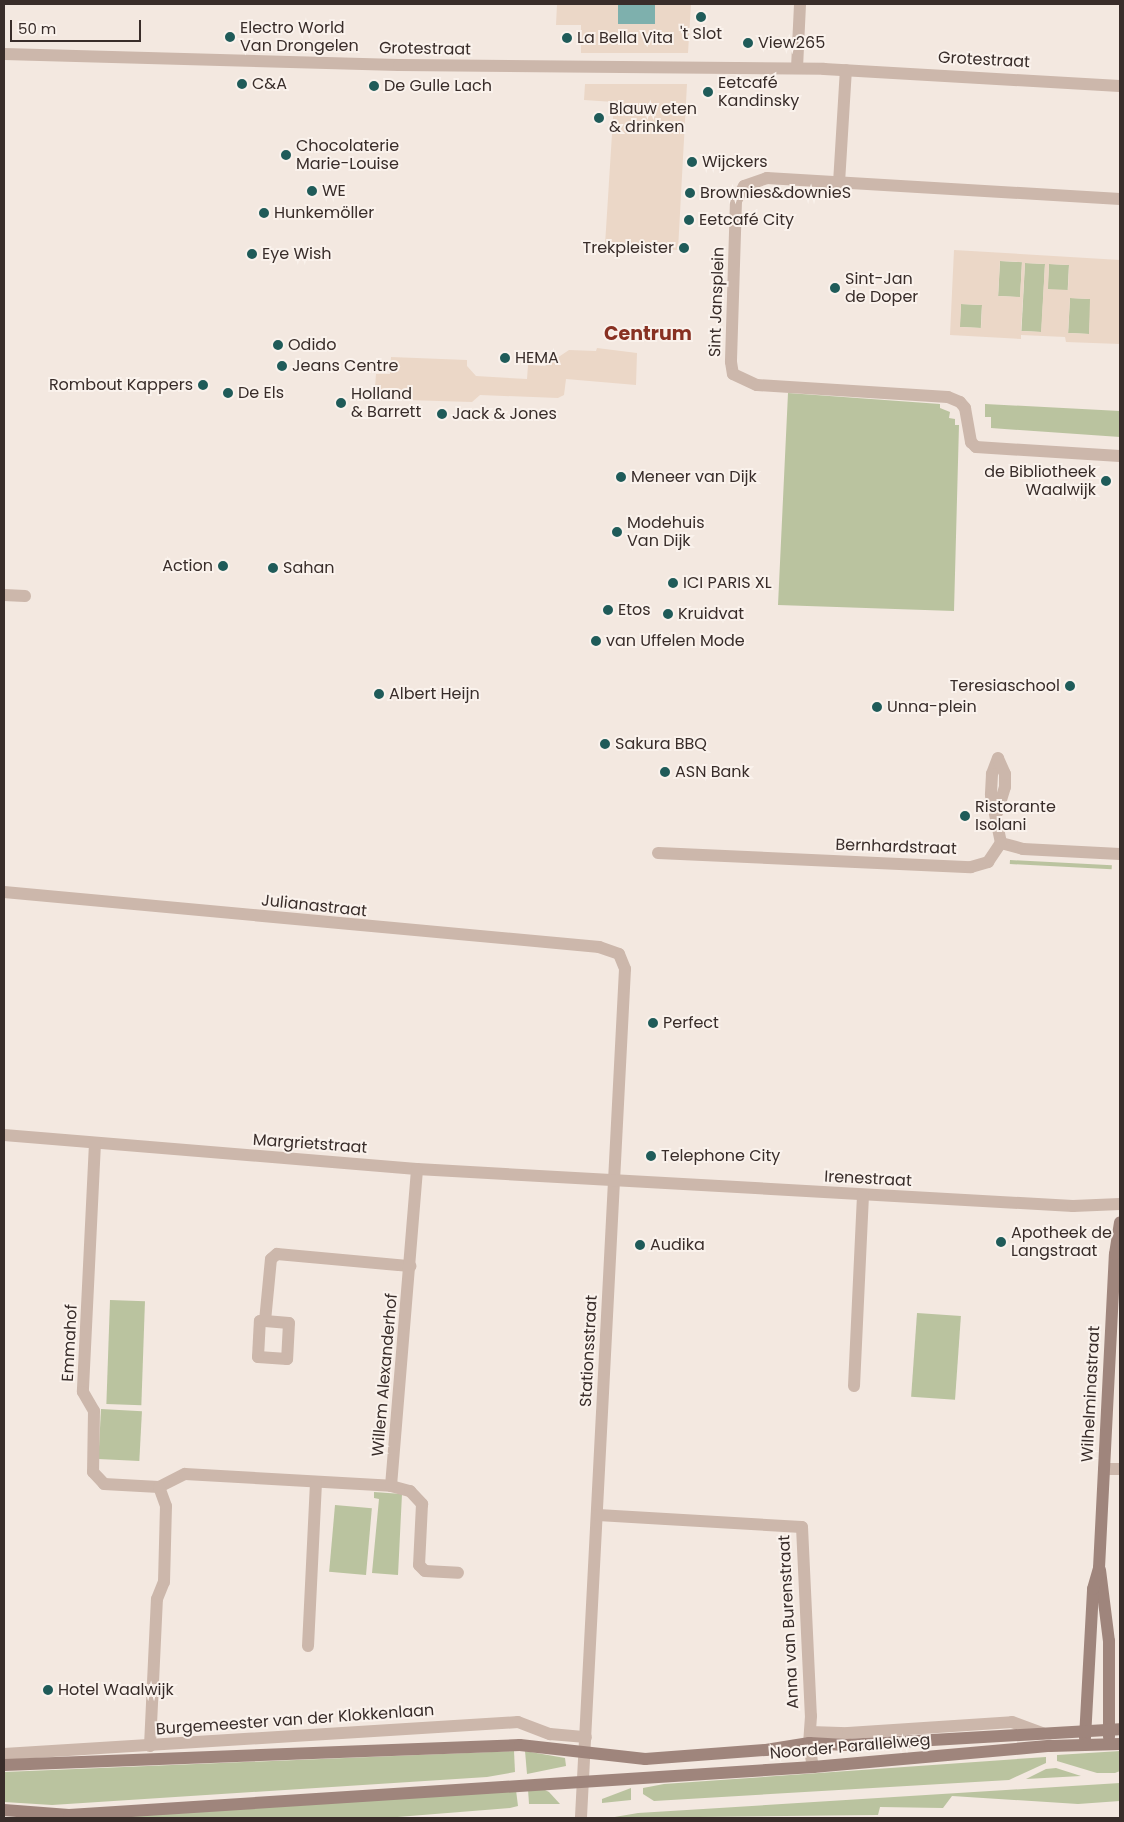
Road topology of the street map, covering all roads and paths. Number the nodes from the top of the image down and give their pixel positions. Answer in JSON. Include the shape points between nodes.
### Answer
{"nodes":[{"id":1,"x":799,"y":7,"type":"edge"},
{"id":2,"x":4,"y":54,"type":"edge"},
{"id":3,"x":797,"y":68,"type":"junction"},
{"id":4,"x":846,"y":70,"type":"junction"},
{"id":5,"x":1118,"y":86,"type":"edge"},
{"id":6,"x":839,"y":182,"type":"junction"},
{"id":7,"x":1120,"y":199,"type":"edge"},
{"id":8,"x":1120,"y":456,"type":"edge"},
{"id":9,"x":4,"y":595,"type":"edge"},
{"id":10,"x":25,"y":596,"type":"dead end"},
{"id":11,"x":997,"y":813,"type":"dead end"},
{"id":12,"x":1001,"y":843,"type":"junction"},
{"id":13,"x":658,"y":853,"type":"dead end"},
{"id":14,"x":1120,"y":854,"type":"edge"},
{"id":15,"x":4,"y":892,"type":"edge"},
{"id":16,"x":620,"y":954,"type":"joint"},
{"id":17,"x":4,"y":1135,"type":"edge"},
{"id":18,"x":96,"y":1142,"type":"junction"},
{"id":19,"x":417,"y":1169,"type":"junction"},
{"id":20,"x":614,"y":1180,"type":"junction"},
{"id":21,"x":863,"y":1195,"type":"junction"},
{"id":22,"x":1120,"y":1204,"type":"edge"},
{"id":23,"x":1120,"y":1222,"type":"edge"},
{"id":24,"x":410,"y":1266,"type":"junction"},
{"id":25,"x":266,"y":1321,"type":"dead end"},
{"id":26,"x":854,"y":1386,"type":"dead end"},
{"id":27,"x":1104,"y":1469,"type":"junction"},
{"id":28,"x":1120,"y":1469,"type":"edge"},
{"id":29,"x":316,"y":1483,"type":"junction"},
{"id":30,"x":391,"y":1486,"type":"junction"},
{"id":31,"x":158,"y":1487,"type":"junction"},
{"id":32,"x":598,"y":1515,"type":"junction"},
{"id":33,"x":1099,"y":1568,"type":"junction"},
{"id":34,"x":458,"y":1574,"type":"dead end"},
{"id":35,"x":308,"y":1646,"type":"dead end"},
{"id":36,"x":1114,"y":1729,"type":"edge"},
{"id":37,"x":1085,"y":1730,"type":"junction"},
{"id":38,"x":586,"y":1737,"type":"junction"},
{"id":39,"x":809,"y":1738,"type":"junction"},
{"id":40,"x":1114,"y":1744,"type":"edge"},
{"id":41,"x":1085,"y":1745,"type":"junction"},
{"id":42,"x":150,"y":1746,"type":"junction"},
{"id":43,"x":585,"y":1751,"type":"junction"},
{"id":44,"x":4,"y":1754,"type":"edge"},
{"id":45,"x":4,"y":1765,"type":"edge"},
{"id":46,"x":812,"y":1767,"type":"junction"},
{"id":47,"x":583,"y":1783,"type":"junction"},
{"id":48,"x":4,"y":1810,"type":"edge"},
{"id":49,"x":581,"y":1818,"type":"edge"}],
"edges":[{"from":1,"to":3,"type":"street"},
{"from":2,"to":3,"type":"street","name":"Grotestraat","via":[[399,65]]},
{"from":3,"to":4,"type":"street","name":"Grotestraat"},
{"from":4,"to":5,"type":"street","name":"Grotestraat"},
{"from":4,"to":6,"type":"street"},
{"from":6,"to":7,"type":"street","name":"Sint Jansplein"},
{"from":6,"to":8,"type":"street","name":"Sint Jansplein","via":[[768,178],[744,186],[736,202],[733,374],[757,384],[948,397],[965,408],[971,442],[976,448]]},
{"from":9,"to":10,"type":"street"},
{"from":11,"to":12,"type":"street"},
{"from":12,"to":13,"type":"street","name":"Bernhardstraat","via":[[988,862],[971,867]]},
{"from":12,"to":14,"type":"street","via":[[1022,849]]},
{"from":15,"to":16,"type":"street","name":"Julianastraat","via":[[599,947]]},
{"from":16,"to":20,"type":"street","name":"Stationsstraat","via":[[625,969]]},
{"from":17,"to":18,"type":"street","name":"Margrietstraat"},
{"from":18,"to":19,"type":"street","name":"Margrietstraat"},
{"from":18,"to":31,"type":"street","name":"Emmahof","via":[[84,1392],[94,1411],[93,1472],[104,1484]]},
{"from":19,"to":20,"type":"street","name":"Margrietstraat"},
{"from":19,"to":24,"type":"street","name":"Willem Alexanderhof"},
{"from":20,"to":21,"type":"street","name":"Irenestraat"},
{"from":20,"to":32,"type":"street","name":"Stationsstraat"},
{"from":21,"to":22,"type":"street","name":"Irenestraat","via":[[1074,1206]]},
{"from":21,"to":26,"type":"street"},
{"from":23,"to":27,"type":"main road","name":"Wilhelminastraat"},
{"from":24,"to":25,"type":"street","via":[[277,1254],[271,1260]]},
{"from":24,"to":30,"type":"street","name":"Willem Alexanderhof"},
{"from":27,"to":28,"type":"street"},
{"from":27,"to":33,"type":"main road","name":"Wilhelminastraat"},
{"from":29,"to":30,"type":"street"},
{"from":29,"to":31,"type":"street","name":"Emmahof","via":[[185,1474]]},
{"from":29,"to":35,"type":"street"},
{"from":30,"to":34,"type":"street","via":[[410,1491],[422,1504],[419,1565],[425,1571]]},
{"from":31,"to":42,"type":"street","via":[[166,1506],[164,1582],[157,1599]]},
{"from":32,"to":38,"type":"street","name":"Stationsstraat"},
{"from":32,"to":39,"type":"street","name":"Anna van Burenstraat","via":[[802,1527]]},
{"from":33,"to":36,"type":"main road","name":"Wilhelminastraat","via":[[1109,1641]]},
{"from":33,"to":37,"type":"main road","name":"Wilhelminastraat","via":[[1093,1589]]},
{"from":36,"to":37,"type":"main road","name":"Noorder Parallelweg"},
{"from":36,"to":40,"type":"main road","name":"Wilhelminastraat"},
{"from":37,"to":39,"type":"main road","name":"Noorder Parallelweg","via":[[846,1745]]},
{"from":37,"to":41,"type":"main road","name":"Wilhelminastraat"},
{"from":38,"to":42,"type":"street","name":"Burgemeester van der Klokkenlaan","via":[[550,1734],[518,1722]]},
{"from":38,"to":43,"type":"street","name":"Stationsstraat"},
{"from":39,"to":43,"type":"main road","name":"Noorder Parallelweg","via":[[766,1750],[645,1759]]},
{"from":39,"to":46,"type":"street","name":"Anna van Burenstraat"},
{"from":40,"to":41,"type":"main road","name":"Noorder Parallelweg"},
{"from":41,"to":46,"type":"main road","name":"Noorder Parallelweg"},
{"from":42,"to":44,"type":"street","name":"Burgemeester van der Klokkenlaan"},
{"from":43,"to":45,"type":"main road","name":"Burgemeester van der Klokkenlaan","via":[[520,1745]]},
{"from":43,"to":47,"type":"street","name":"Stationsstraat"},
{"from":46,"to":47,"type":"main road","name":"Noorder Parallelweg"},
{"from":47,"to":48,"type":"main road","via":[[69,1815]]},
{"from":47,"to":49,"type":"street","name":"Stationsstraat"}]}
